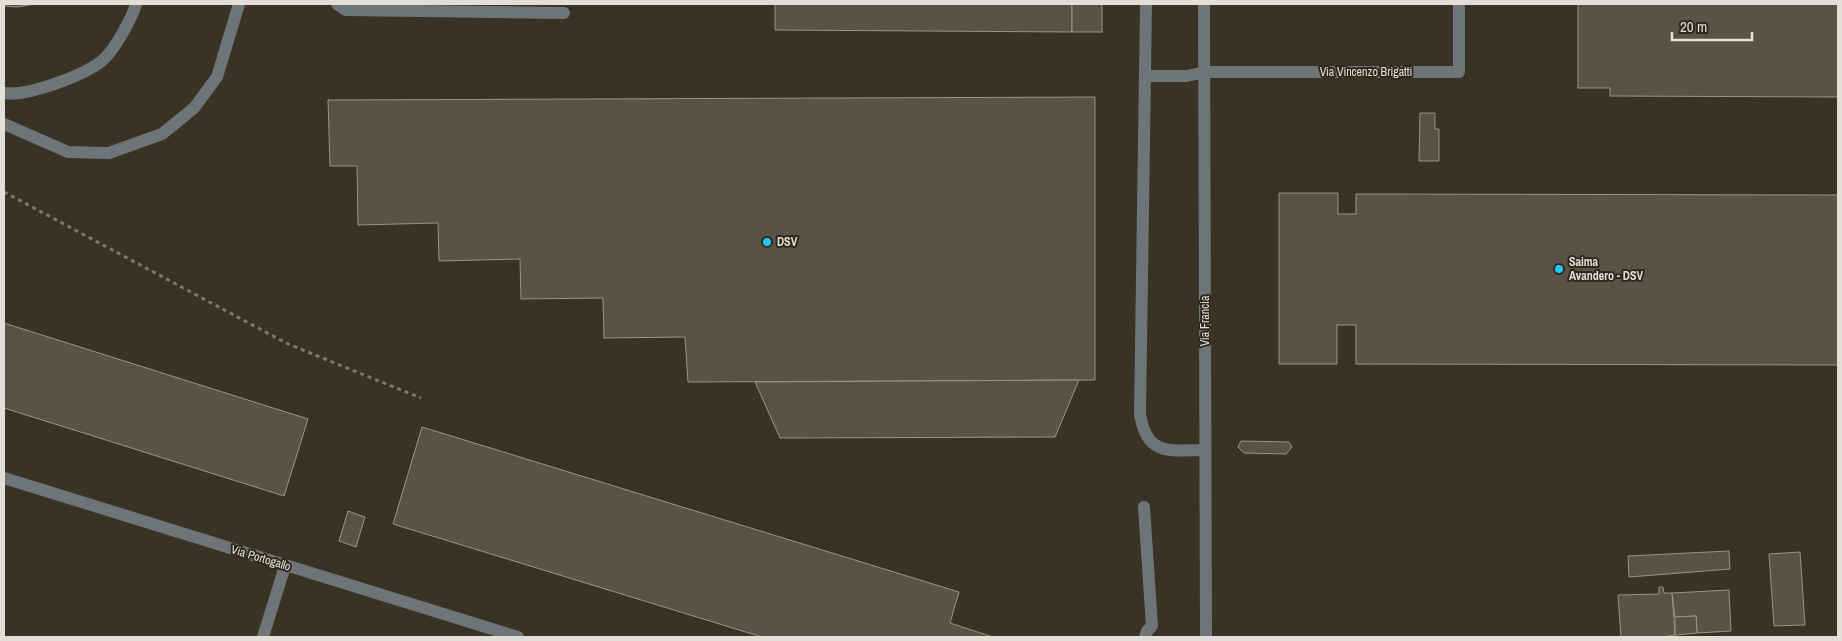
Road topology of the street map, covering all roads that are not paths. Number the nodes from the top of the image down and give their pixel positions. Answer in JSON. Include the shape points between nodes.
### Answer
{"nodes":[{"id":1,"x":136,"y":4,"type":"edge"},
{"id":2,"x":239,"y":4,"type":"edge"},
{"id":3,"x":337,"y":4,"type":"edge"},
{"id":4,"x":1146,"y":4,"type":"edge"},
{"id":5,"x":1204,"y":4,"type":"edge"},
{"id":6,"x":1459,"y":4,"type":"edge"},
{"id":7,"x":564,"y":13,"type":"dead end"},
{"id":8,"x":1204,"y":72,"type":"junction"},
{"id":9,"x":1145,"y":76,"type":"junction"},
{"id":10,"x":4,"y":93,"type":"edge"},
{"id":11,"x":4,"y":124,"type":"edge"},
{"id":12,"x":1205,"y":450,"type":"junction"},
{"id":13,"x":4,"y":478,"type":"edge"},
{"id":14,"x":1144,"y":507,"type":"dead end"},
{"id":15,"x":285,"y":566,"type":"junction"},
{"id":16,"x":263,"y":637,"type":"edge"},
{"id":17,"x":518,"y":637,"type":"edge"},
{"id":18,"x":1145,"y":637,"type":"edge"},
{"id":19,"x":1206,"y":637,"type":"edge"}],
"edges":[{"from":1,"to":10,"type":"street","via":[[105,58],[44,89]]},
{"from":2,"to":11,"type":"street","via":[[217,77],[194,108],[162,134],[109,153],[68,152]]},
{"from":3,"to":7,"type":"street","via":[[346,10]]},
{"from":4,"to":9,"type":"street"},
{"from":5,"to":8,"type":"street","name":"Via Francia"},
{"from":6,"to":8,"type":"street","name":"Via Vincenzo Brigatti","via":[[1459,72]]},
{"from":8,"to":9,"type":"street","via":[[1187,76]]},
{"from":8,"to":12,"type":"street","name":"Via Francia"},
{"from":9,"to":12,"type":"street","via":[[1142,428],[1154,446],[1162,450]]},
{"from":12,"to":19,"type":"street","name":"Via Francia"},
{"from":13,"to":15,"type":"street","name":"Via Portogallo"},
{"from":14,"to":18,"type":"street","via":[[1152,626]]},
{"from":15,"to":16,"type":"street"},
{"from":15,"to":17,"type":"street","name":"Via Portogallo"}]}
